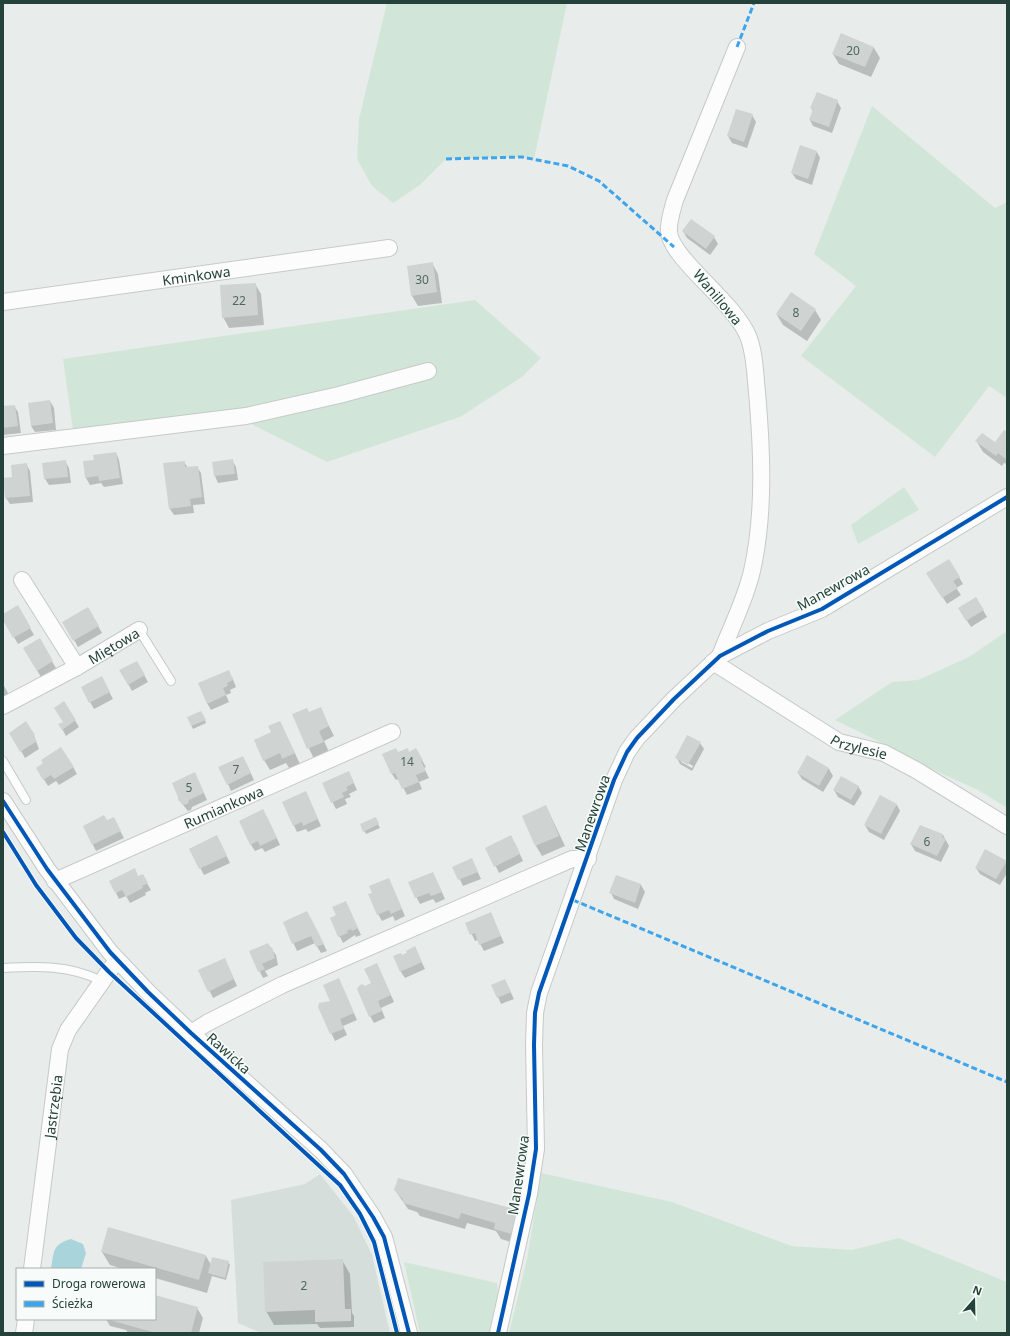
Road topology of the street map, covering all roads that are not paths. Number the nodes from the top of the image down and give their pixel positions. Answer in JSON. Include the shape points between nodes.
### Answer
{"nodes":[{"id":1,"x":737,"y":46,"type":"dead end"},
{"id":2,"x":388,"y":248,"type":"dead end"},
{"id":3,"x":3,"y":302,"type":"edge"},
{"id":4,"x":428,"y":372,"type":"dead end"},
{"id":5,"x":3,"y":446,"type":"edge"},
{"id":6,"x":1007,"y":497,"type":"edge"},
{"id":7,"x":22,"y":580,"type":"dead end"},
{"id":8,"x":139,"y":630,"type":"joint"},
{"id":9,"x":716,"y":659,"type":"junction"},
{"id":10,"x":77,"y":667,"type":"junction"},
{"id":11,"x":171,"y":681,"type":"dead end"},
{"id":12,"x":3,"y":706,"type":"edge"},
{"id":13,"x":392,"y":732,"type":"dead end"},
{"id":14,"x":3,"y":761,"type":"edge"},
{"id":15,"x":26,"y":800,"type":"dead end"},
{"id":16,"x":3,"y":801,"type":"edge"},
{"id":17,"x":1007,"y":826,"type":"edge"},
{"id":18,"x":588,"y":859,"type":"junction"},
{"id":19,"x":55,"y":881,"type":"junction"},
{"id":20,"x":118,"y":960,"type":"junction"},
{"id":21,"x":3,"y":968,"type":"edge"},
{"id":22,"x":102,"y":981,"type":"junction"},
{"id":23,"x":191,"y":1033,"type":"junction"},
{"id":24,"x":32,"y":1268,"type":"edge"},
{"id":25,"x":26,"y":1320,"type":"edge"},
{"id":26,"x":24,"y":1333,"type":"edge"},
{"id":27,"x":409,"y":1333,"type":"edge"},
{"id":28,"x":498,"y":1333,"type":"edge"}],
"edges":[{"from":1,"to":9,"type":"street","name":"Waniliowa","via":[[678,193],[669,228],[674,247],[741,323],[748,336],[754,365],[759,415],[760,486],[756,550],[747,590]]},
{"from":2,"to":3,"type":"street","name":"Kminkowa"},
{"from":4,"to":5,"type":"street","via":[[246,416]]},
{"from":6,"to":9,"type":"street","name":"Manewrowa","via":[[822,609],[768,631]]},
{"from":7,"to":10,"type":"street","name":"Miętowa"},
{"from":8,"to":10,"type":"street","name":"Miętowa"},
{"from":8,"to":11,"type":"lane","name":"Miętowa"},
{"from":9,"to":17,"type":"street","name":"Przylesie","via":[[839,742],[884,753]]},
{"from":9,"to":18,"type":"street","name":"Manewrowa","via":[[674,699],[627,752],[614,780]]},
{"from":10,"to":12,"type":"street","name":"Miętowa"},
{"from":13,"to":19,"type":"street","name":"Rumiankowa"},
{"from":14,"to":15,"type":"lane"},
{"from":16,"to":19,"type":"street","name":"Rawicka"},
{"from":18,"to":23,"type":"street","via":[[572,859],[311,973],[214,1019]]},
{"from":18,"to":28,"type":"street","name":"Manewrowa","via":[[542,983],[537,1005],[534,1045],[536,1149],[528,1201]]},
{"from":19,"to":20,"type":"street","name":"Rawicka"},
{"from":20,"to":22,"type":"street","name":"Jastrzębia"},
{"from":20,"to":23,"type":"street","name":"Rawicka"},
{"from":21,"to":22,"type":"lane","via":[[50,966],[84,973]]},
{"from":22,"to":24,"type":"street","name":"Jastrzębia","via":[[68,1030],[60,1049]]},
{"from":23,"to":27,"type":"street","name":"Rawicka","via":[[321,1150],[344,1174],[384,1237]]},
{"from":25,"to":26,"type":"street"}]}
